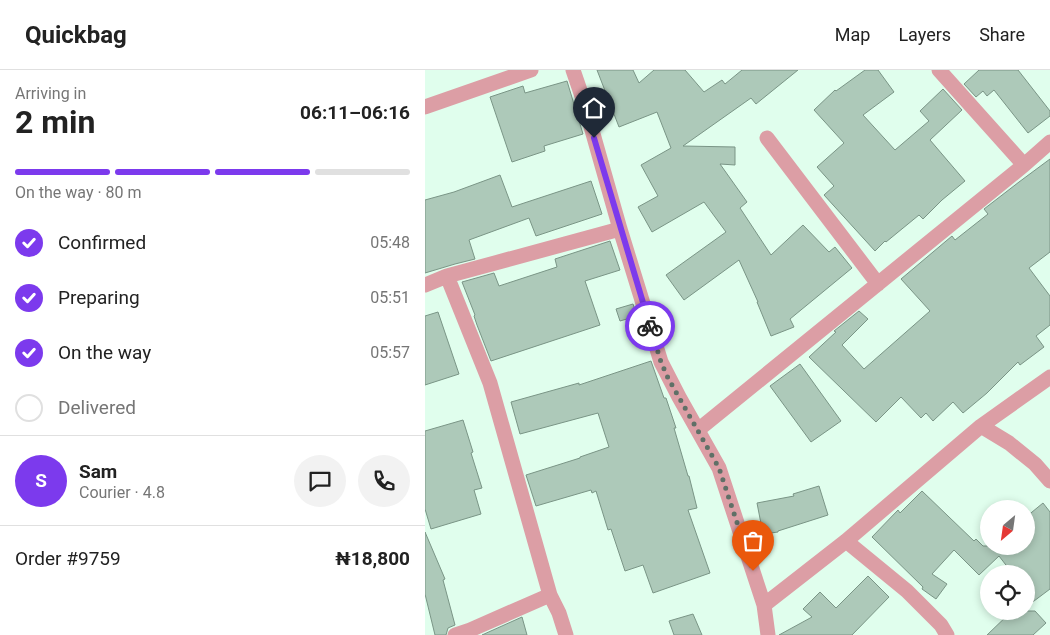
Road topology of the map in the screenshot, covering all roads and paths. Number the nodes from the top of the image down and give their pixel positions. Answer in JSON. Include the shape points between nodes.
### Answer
{"nodes":[{"id":1,"x":531,"y":70,"type":"edge"},
{"id":2,"x":573,"y":70,"type":"edge"},
{"id":3,"x":939,"y":70,"type":"edge"},
{"id":4,"x":425,"y":107,"type":"edge"},
{"id":5,"x":767,"y":138,"type":"dead end"},
{"id":6,"x":1050,"y":142,"type":"edge"},
{"id":7,"x":1024,"y":165,"type":"junction"},
{"id":8,"x":620,"y":229,"type":"junction"},
{"id":9,"x":447,"y":276,"type":"junction"},
{"id":10,"x":878,"y":284,"type":"junction"},
{"id":11,"x":425,"y":285,"type":"edge"},
{"id":12,"x":1050,"y":377,"type":"edge"},
{"id":13,"x":981,"y":426,"type":"junction"},
{"id":14,"x":698,"y":430,"type":"junction"},
{"id":15,"x":1050,"y":481,"type":"edge"},
{"id":16,"x":846,"y":541,"type":"junction"},
{"id":17,"x":550,"y":595,"type":"junction"},
{"id":18,"x":764,"y":605,"type":"junction"},
{"id":19,"x":455,"y":635,"type":"edge"},
{"id":20,"x":566,"y":635,"type":"edge"},
{"id":21,"x":768,"y":635,"type":"edge"},
{"id":22,"x":947,"y":635,"type":"edge"}],
"edges":[{"from":1,"to":4,"type":"street"},
{"from":2,"to":8,"type":"street"},
{"from":3,"to":7,"type":"street"},
{"from":5,"to":10,"type":"street"},
{"from":6,"to":7,"type":"street"},
{"from":7,"to":10,"type":"street"},
{"from":8,"to":9,"type":"street"},
{"from":8,"to":14,"type":"street","via":[[661,362]]},
{"from":9,"to":11,"type":"street"},
{"from":9,"to":17,"type":"street","via":[[490,383]]},
{"from":10,"to":14,"type":"street"},
{"from":12,"to":13,"type":"street"},
{"from":13,"to":15,"type":"street","via":[[1009,443]]},
{"from":13,"to":16,"type":"street"},
{"from":14,"to":18,"type":"street","via":[[719,468]]},
{"from":16,"to":18,"type":"street"},
{"from":16,"to":22,"type":"street","via":[[907,592]]},
{"from":17,"to":19,"type":"street"},
{"from":17,"to":20,"type":"street"},
{"from":18,"to":21,"type":"street"}]}
